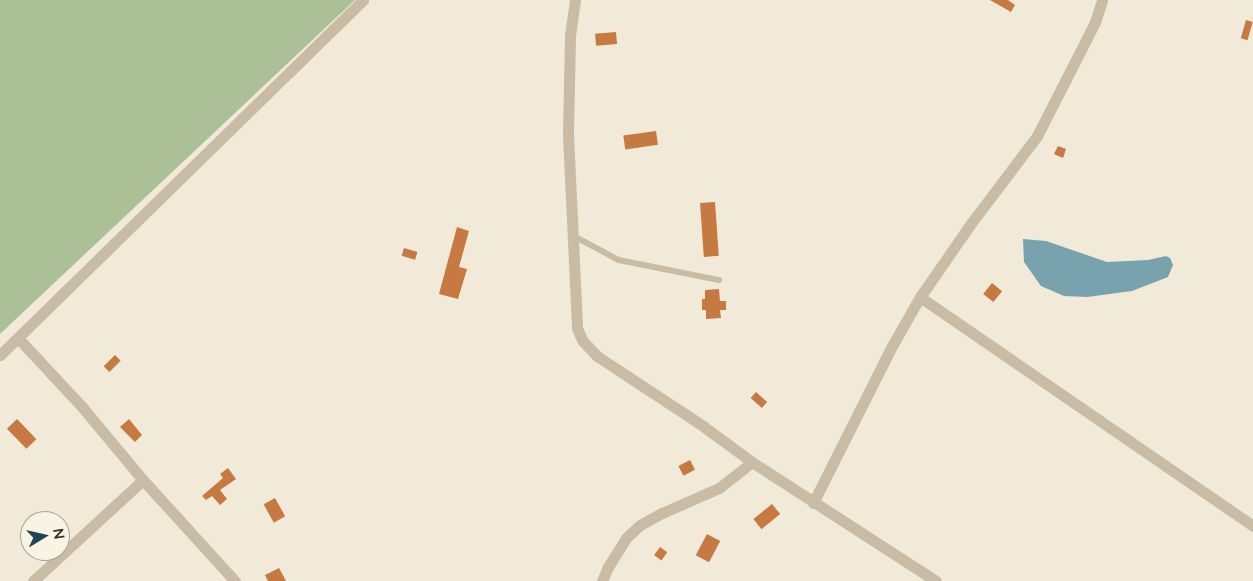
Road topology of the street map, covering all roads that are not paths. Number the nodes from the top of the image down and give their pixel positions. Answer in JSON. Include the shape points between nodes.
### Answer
{"nodes":[{"id":1,"x":363,"y":0,"type":"edge"},
{"id":2,"x":575,"y":0,"type":"edge"},
{"id":3,"x":1102,"y":0,"type":"edge"},
{"id":4,"x":572,"y":234,"type":"junction"},
{"id":5,"x":719,"y":280,"type":"dead end"},
{"id":6,"x":920,"y":297,"type":"junction"},
{"id":7,"x":18,"y":338,"type":"junction"},
{"id":8,"x":0,"y":355,"type":"edge"},
{"id":9,"x":752,"y":462,"type":"junction"},
{"id":10,"x":143,"y":480,"type":"junction"},
{"id":11,"x":813,"y":503,"type":"junction"},
{"id":12,"x":1253,"y":526,"type":"edge"},
{"id":13,"x":33,"y":581,"type":"edge"},
{"id":14,"x":235,"y":581,"type":"edge"},
{"id":15,"x":602,"y":581,"type":"edge"},
{"id":16,"x":936,"y":581,"type":"edge"}],
"edges":[{"from":1,"to":7,"type":"street"},
{"from":2,"to":4,"type":"street","via":[[568,84]]},
{"from":3,"to":6,"type":"street","via":[[1095,22],[1037,136]]},
{"from":4,"to":5,"type":"lane","via":[[619,260]]},
{"from":4,"to":9,"type":"street","via":[[577,328],[582,340],[597,356]]},
{"from":6,"to":11,"type":"street"},
{"from":6,"to":12,"type":"street"},
{"from":7,"to":8,"type":"street"},
{"from":7,"to":10,"type":"street","via":[[84,408]]},
{"from":9,"to":11,"type":"street"},
{"from":9,"to":15,"type":"street","via":[[720,488],[640,525],[626,538]]},
{"from":10,"to":13,"type":"street"},
{"from":10,"to":14,"type":"street"},
{"from":11,"to":16,"type":"street"}]}
